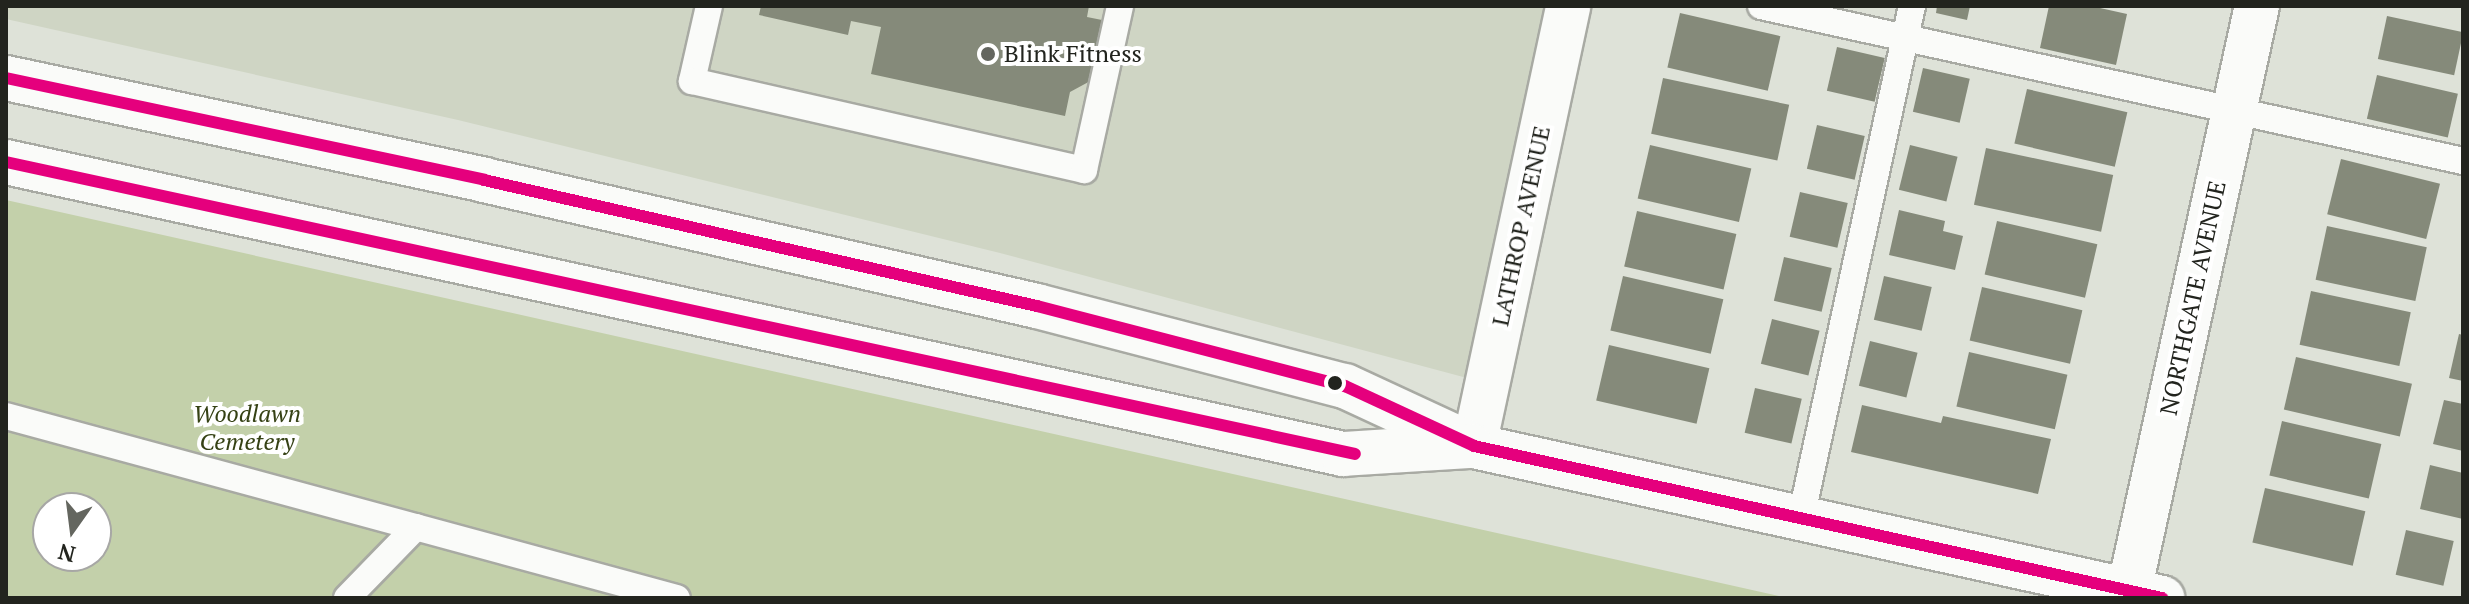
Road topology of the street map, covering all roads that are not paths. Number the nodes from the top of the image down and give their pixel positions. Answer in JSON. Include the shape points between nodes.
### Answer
{"nodes":[{"id":1,"x":709,"y":6,"type":"edge"},
{"id":2,"x":1120,"y":6,"type":"edge"},
{"id":3,"x":1568,"y":6,"type":"edge"},
{"id":4,"x":1761,"y":6,"type":"edge"},
{"id":5,"x":1912,"y":6,"type":"edge"},
{"id":6,"x":2257,"y":6,"type":"edge"},
{"id":7,"x":1905,"y":38,"type":"junction"},
{"id":8,"x":6,"y":78,"type":"edge"},
{"id":9,"x":2234,"y":111,"type":"junction"},
{"id":10,"x":2463,"y":161,"type":"edge"},
{"id":11,"x":6,"y":162,"type":"edge"},
{"id":12,"x":6,"y":416,"type":"edge"},
{"id":13,"x":1474,"y":446,"type":"junction"},
{"id":14,"x":1801,"y":518,"type":"junction"},
{"id":15,"x":416,"y":527,"type":"junction"},
{"id":16,"x":2146,"y":594,"type":"edge"},
{"id":17,"x":347,"y":598,"type":"edge"},
{"id":18,"x":677,"y":598,"type":"edge"}],
"edges":[{"from":1,"to":2,"type":"lane","via":[[692,81],[1084,170]]},
{"from":3,"to":13,"type":"main road","name":"LATHROP AVENUE"},
{"from":4,"to":7,"type":"lane"},
{"from":5,"to":7,"type":"lane"},
{"from":6,"to":9,"type":"main road","name":"NORTHGATE AVENUE"},
{"from":7,"to":9,"type":"lane"},
{"from":7,"to":14,"type":"lane"},
{"from":8,"to":13,"type":"main road","via":[[1037,306],[1345,386]]},
{"from":9,"to":10,"type":"lane"},
{"from":9,"to":16,"type":"main road","name":"NORTHGATE AVENUE"},
{"from":11,"to":13,"type":"main road","via":[[1343,454]]},
{"from":12,"to":15,"type":"lane"},
{"from":13,"to":14,"type":"main road"},
{"from":14,"to":16,"type":"main road"},
{"from":15,"to":17,"type":"lane"},
{"from":15,"to":18,"type":"lane"}]}
